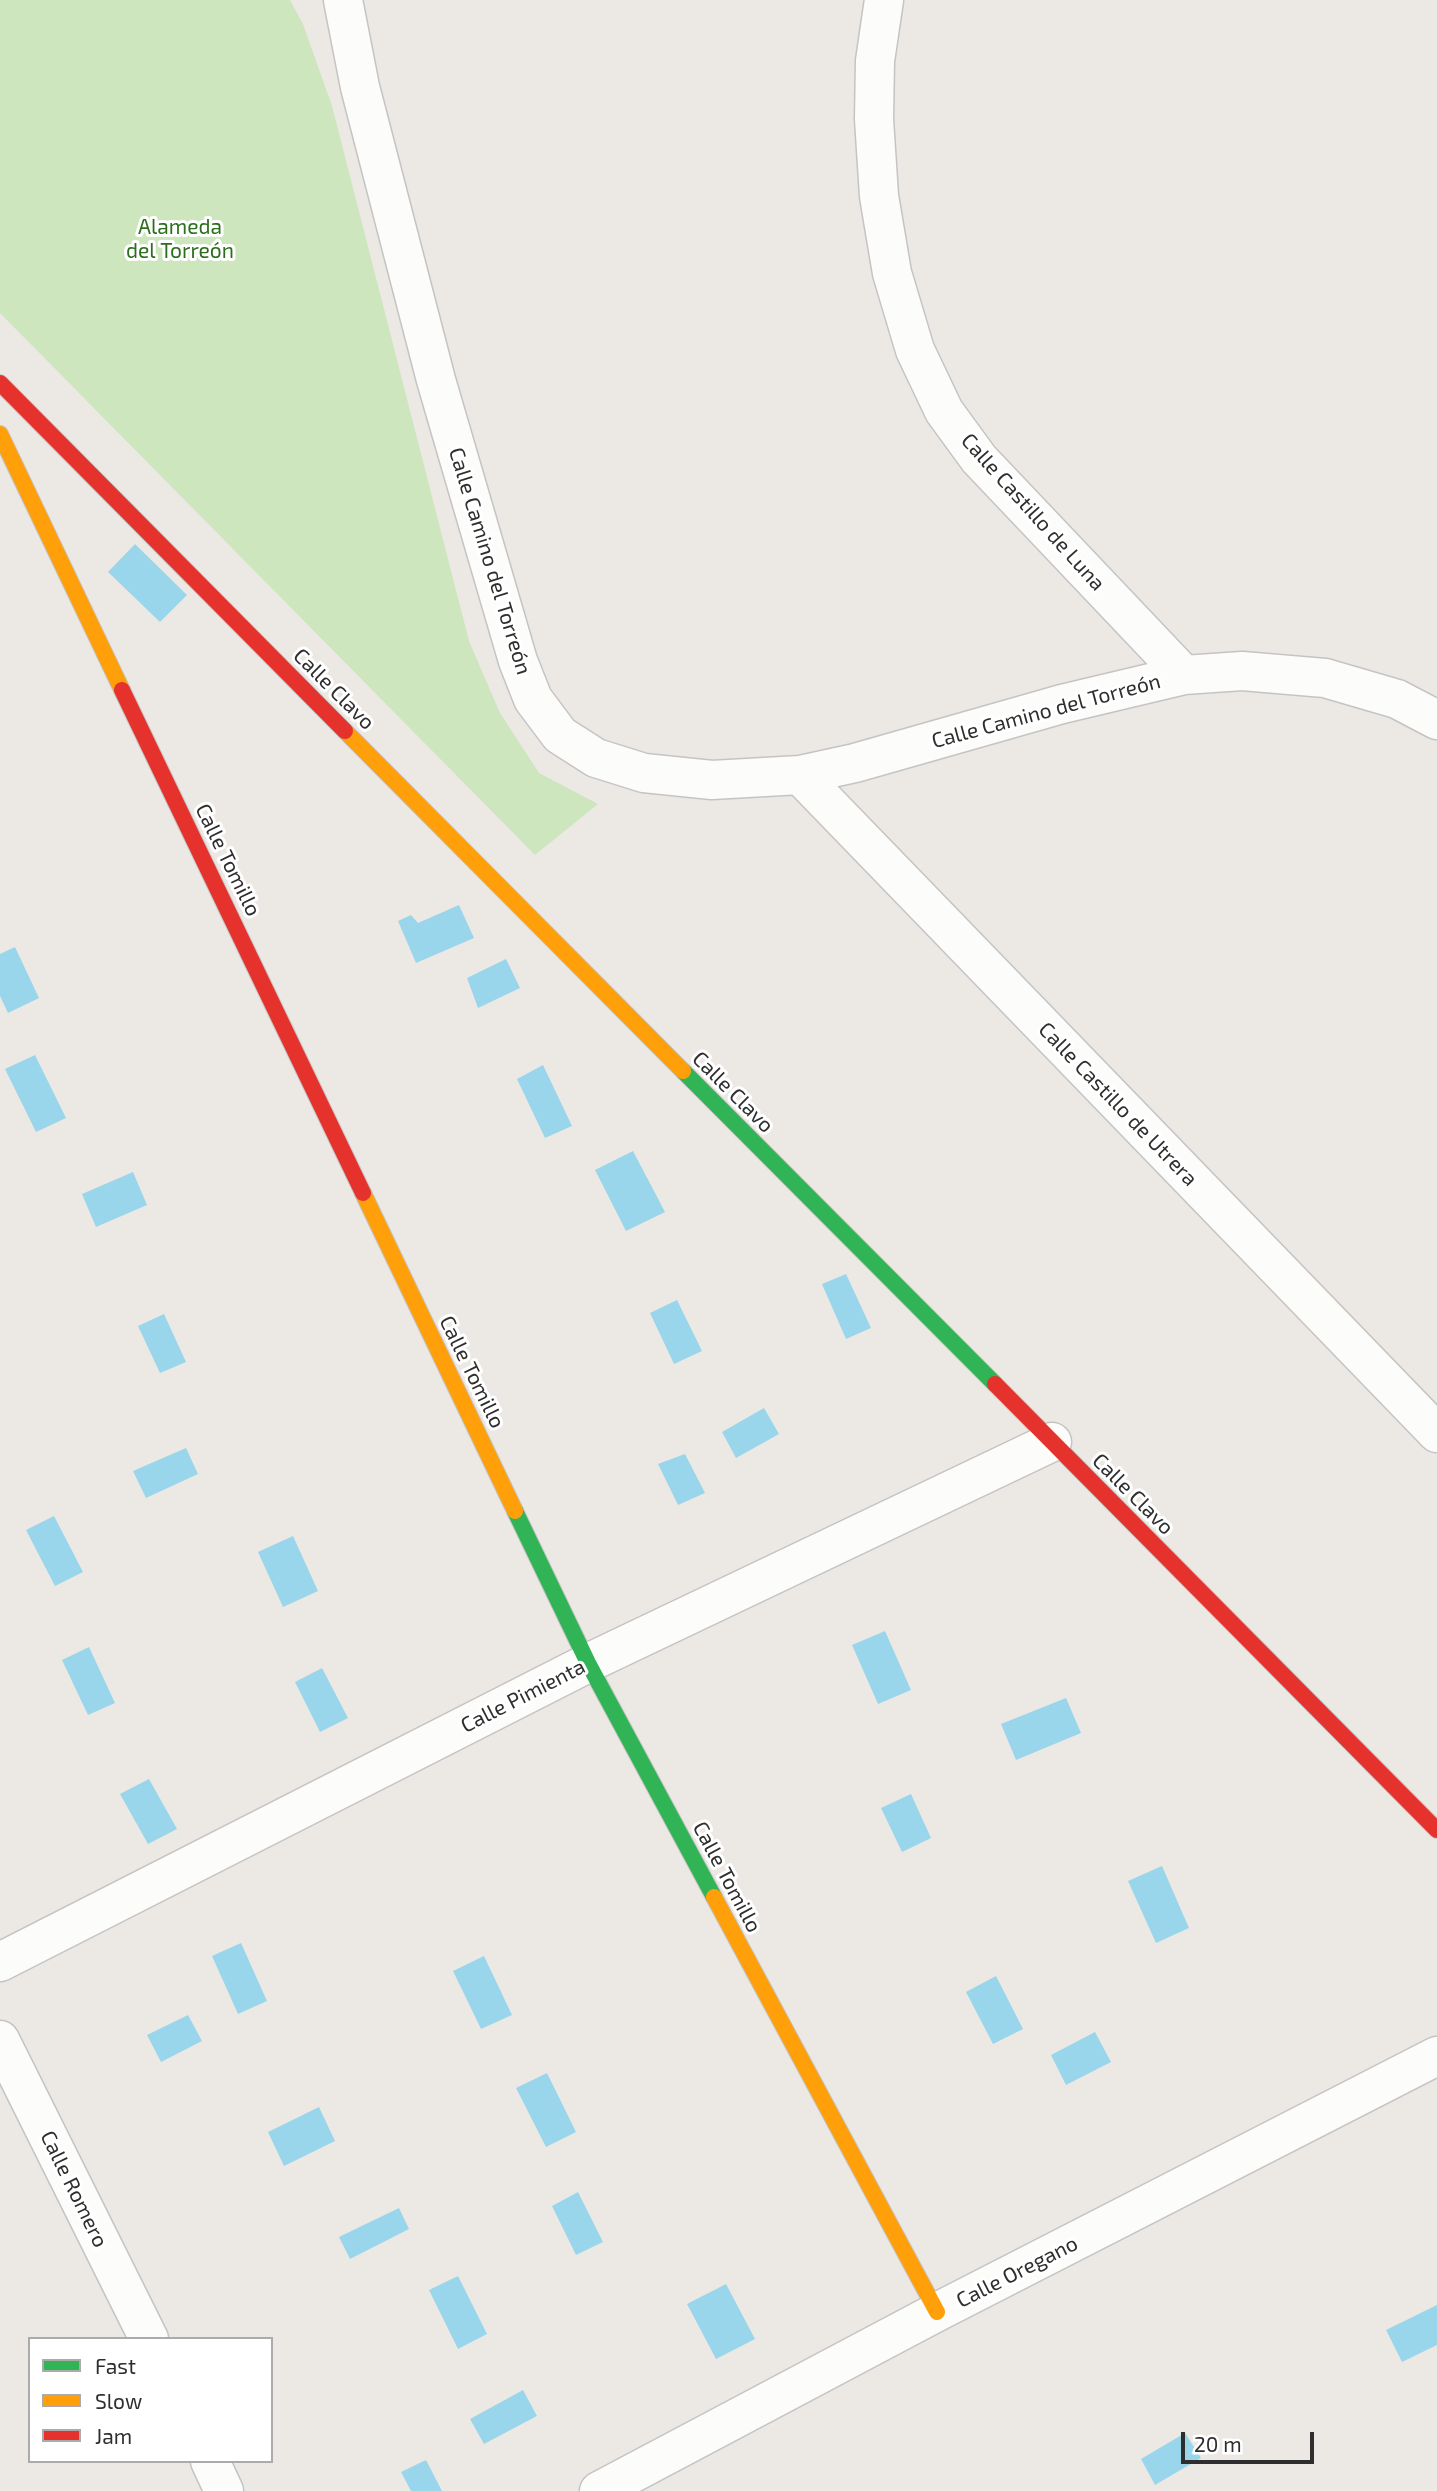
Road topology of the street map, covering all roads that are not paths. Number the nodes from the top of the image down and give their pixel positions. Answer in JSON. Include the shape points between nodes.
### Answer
{"nodes":[{"id":1,"x":884,"y":0,"type":"edge"},
{"id":2,"x":340,"y":9,"type":"edge"},
{"id":3,"x":0,"y":383,"type":"edge"},
{"id":4,"x":0,"y":434,"type":"edge"},
{"id":5,"x":1184,"y":675,"type":"junction"},
{"id":6,"x":1437,"y":720,"type":"edge"},
{"id":7,"x":800,"y":775,"type":"junction"},
{"id":8,"x":1437,"y":1433,"type":"edge"},
{"id":9,"x":1052,"y":1442,"type":"junction"},
{"id":10,"x":588,"y":1663,"type":"junction"},
{"id":11,"x":1437,"y":1830,"type":"edge"},
{"id":12,"x":0,"y":1962,"type":"edge"},
{"id":13,"x":0,"y":2040,"type":"edge"},
{"id":14,"x":1437,"y":2056,"type":"edge"},
{"id":15,"x":937,"y":2312,"type":"junction"},
{"id":16,"x":148,"y":2337,"type":"edge"},
{"id":17,"x":210,"y":2463,"type":"edge"},
{"id":18,"x":224,"y":2491,"type":"edge"},
{"id":19,"x":599,"y":2491,"type":"edge"}],
"edges":[{"from":1,"to":5,"type":"street","name":"Calle Castillo de Luna","via":[[875,61],[879,196],[892,273],[915,350],[944,411],[979,460]]},
{"from":2,"to":7,"type":"street","name":"Calle Camino del Torreón","via":[[436,380],[518,662],[533,699],[560,735],[596,758],[644,773],[712,780]]},
{"from":3,"to":9,"type":"street","name":"Calle Clavo"},
{"from":4,"to":10,"type":"street","name":"Calle Tomillo"},
{"from":5,"to":6,"type":"street","name":"Calle Camino del Torreón","via":[[1242,671],[1325,678],[1396,699]]},
{"from":5,"to":7,"type":"street","name":"Calle Camino del Torreón"},
{"from":7,"to":8,"type":"street","name":"Calle Castillo de Utrera"},
{"from":9,"to":10,"type":"street","name":"Calle Pimienta"},
{"from":9,"to":11,"type":"street","name":"Calle Clavo"},
{"from":10,"to":12,"type":"street","name":"Calle Pimienta"},
{"from":10,"to":15,"type":"street","name":"Calle Tomillo"},
{"from":13,"to":16,"type":"street","name":"Calle Romero"},
{"from":14,"to":15,"type":"street","name":"Calle Oregano"},
{"from":15,"to":19,"type":"street","name":"Calle Oregano"},
{"from":17,"to":18,"type":"street"}]}
